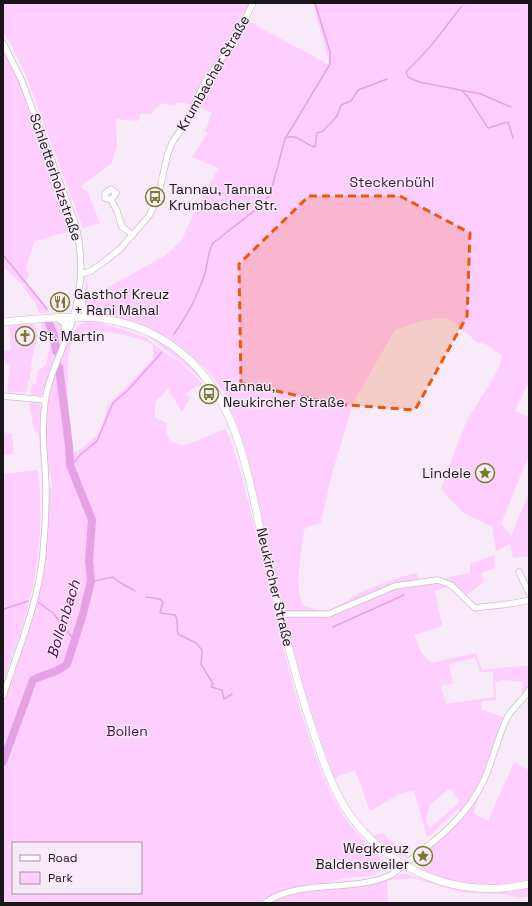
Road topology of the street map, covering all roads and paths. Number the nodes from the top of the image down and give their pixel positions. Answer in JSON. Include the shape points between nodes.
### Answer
{"nodes":[{"id":1,"x":252,"y":3,"type":"edge"},
{"id":2,"x":3,"y":43,"type":"edge"},
{"id":3,"x":111,"y":200,"type":"dead end"},
{"id":4,"x":133,"y":235,"type":"junction"},
{"id":5,"x":82,"y":274,"type":"junction"},
{"id":6,"x":80,"y":296,"type":"junction"},
{"id":7,"x":58,"y":316,"type":"junction"},
{"id":8,"x":74,"y":316,"type":"junction"},
{"id":9,"x":91,"y":317,"type":"junction"},
{"id":10,"x":3,"y":322,"type":"edge"},
{"id":11,"x":68,"y":335,"type":"junction"},
{"id":12,"x":3,"y":396,"type":"edge"},
{"id":13,"x":45,"y":400,"type":"junction"},
{"id":14,"x":519,"y":572,"type":"dead end"},
{"id":15,"x":529,"y":593,"type":"edge"},
{"id":16,"x":529,"y":600,"type":"edge"},
{"id":17,"x":280,"y":614,"type":"junction"},
{"id":18,"x":529,"y":690,"type":"edge"},
{"id":19,"x":3,"y":696,"type":"edge"},
{"id":20,"x":404,"y":865,"type":"junction"},
{"id":21,"x":529,"y":884,"type":"edge"},
{"id":22,"x":265,"y":903,"type":"edge"}],
"edges":[{"from":1,"to":4,"type":"street","name":"Krumbacher Straße","via":[[233,43],[206,80],[186,122],[172,143],[157,200]]},
{"from":2,"to":5,"type":"street","name":"Schletterholzstraße","via":[[21,79],[76,226]]},
{"from":3,"to":4,"type":"street","via":[[122,227]]},
{"from":4,"to":5,"type":"street","name":"Krumbacher Straße","via":[[105,261]]},
{"from":5,"to":6,"type":"street","name":"Schletterholzstraße"},
{"from":6,"to":8,"type":"street","name":"Schletterholzstraße"},
{"from":6,"to":9,"type":"main road","via":[[83,309]]},
{"from":7,"to":8,"type":"main road","name":"Neukircher Straße"},
{"from":7,"to":10,"type":"main road","name":"Neukircher Straße"},
{"from":7,"to":11,"type":"main road","via":[[65,323]]},
{"from":8,"to":9,"type":"main road","name":"Neukircher Straße"},
{"from":8,"to":11,"type":"street","name":"Schletterholzstraße"},
{"from":9,"to":17,"type":"main road","name":"Neukircher Straße","via":[[123,322],[160,338],[194,364],[219,396],[243,452]]},
{"from":11,"to":13,"type":"street","name":"Schletterholzstraße","via":[[52,373]]},
{"from":12,"to":13,"type":"street"},
{"from":13,"to":19,"type":"street","name":"Schletterholzstraße","via":[[42,434],[46,486],[41,572],[30,616]]},
{"from":14,"to":15,"type":"street"},
{"from":16,"to":17,"type":"street","via":[[509,605],[475,608],[451,585],[438,580],[395,586],[329,614]]},
{"from":17,"to":20,"type":"main road","name":"Neukircher Straße","via":[[310,722],[334,787],[345,807],[368,836],[388,855]]},
{"from":18,"to":20,"type":"street","via":[[508,717],[489,770],[471,803],[447,832]]},
{"from":20,"to":21,"type":"main road","name":"Neukircher Straße","via":[[441,882],[470,888],[502,888]]},
{"from":20,"to":22,"type":"street","via":[[391,875],[373,882],[312,888],[278,896]]}]}
